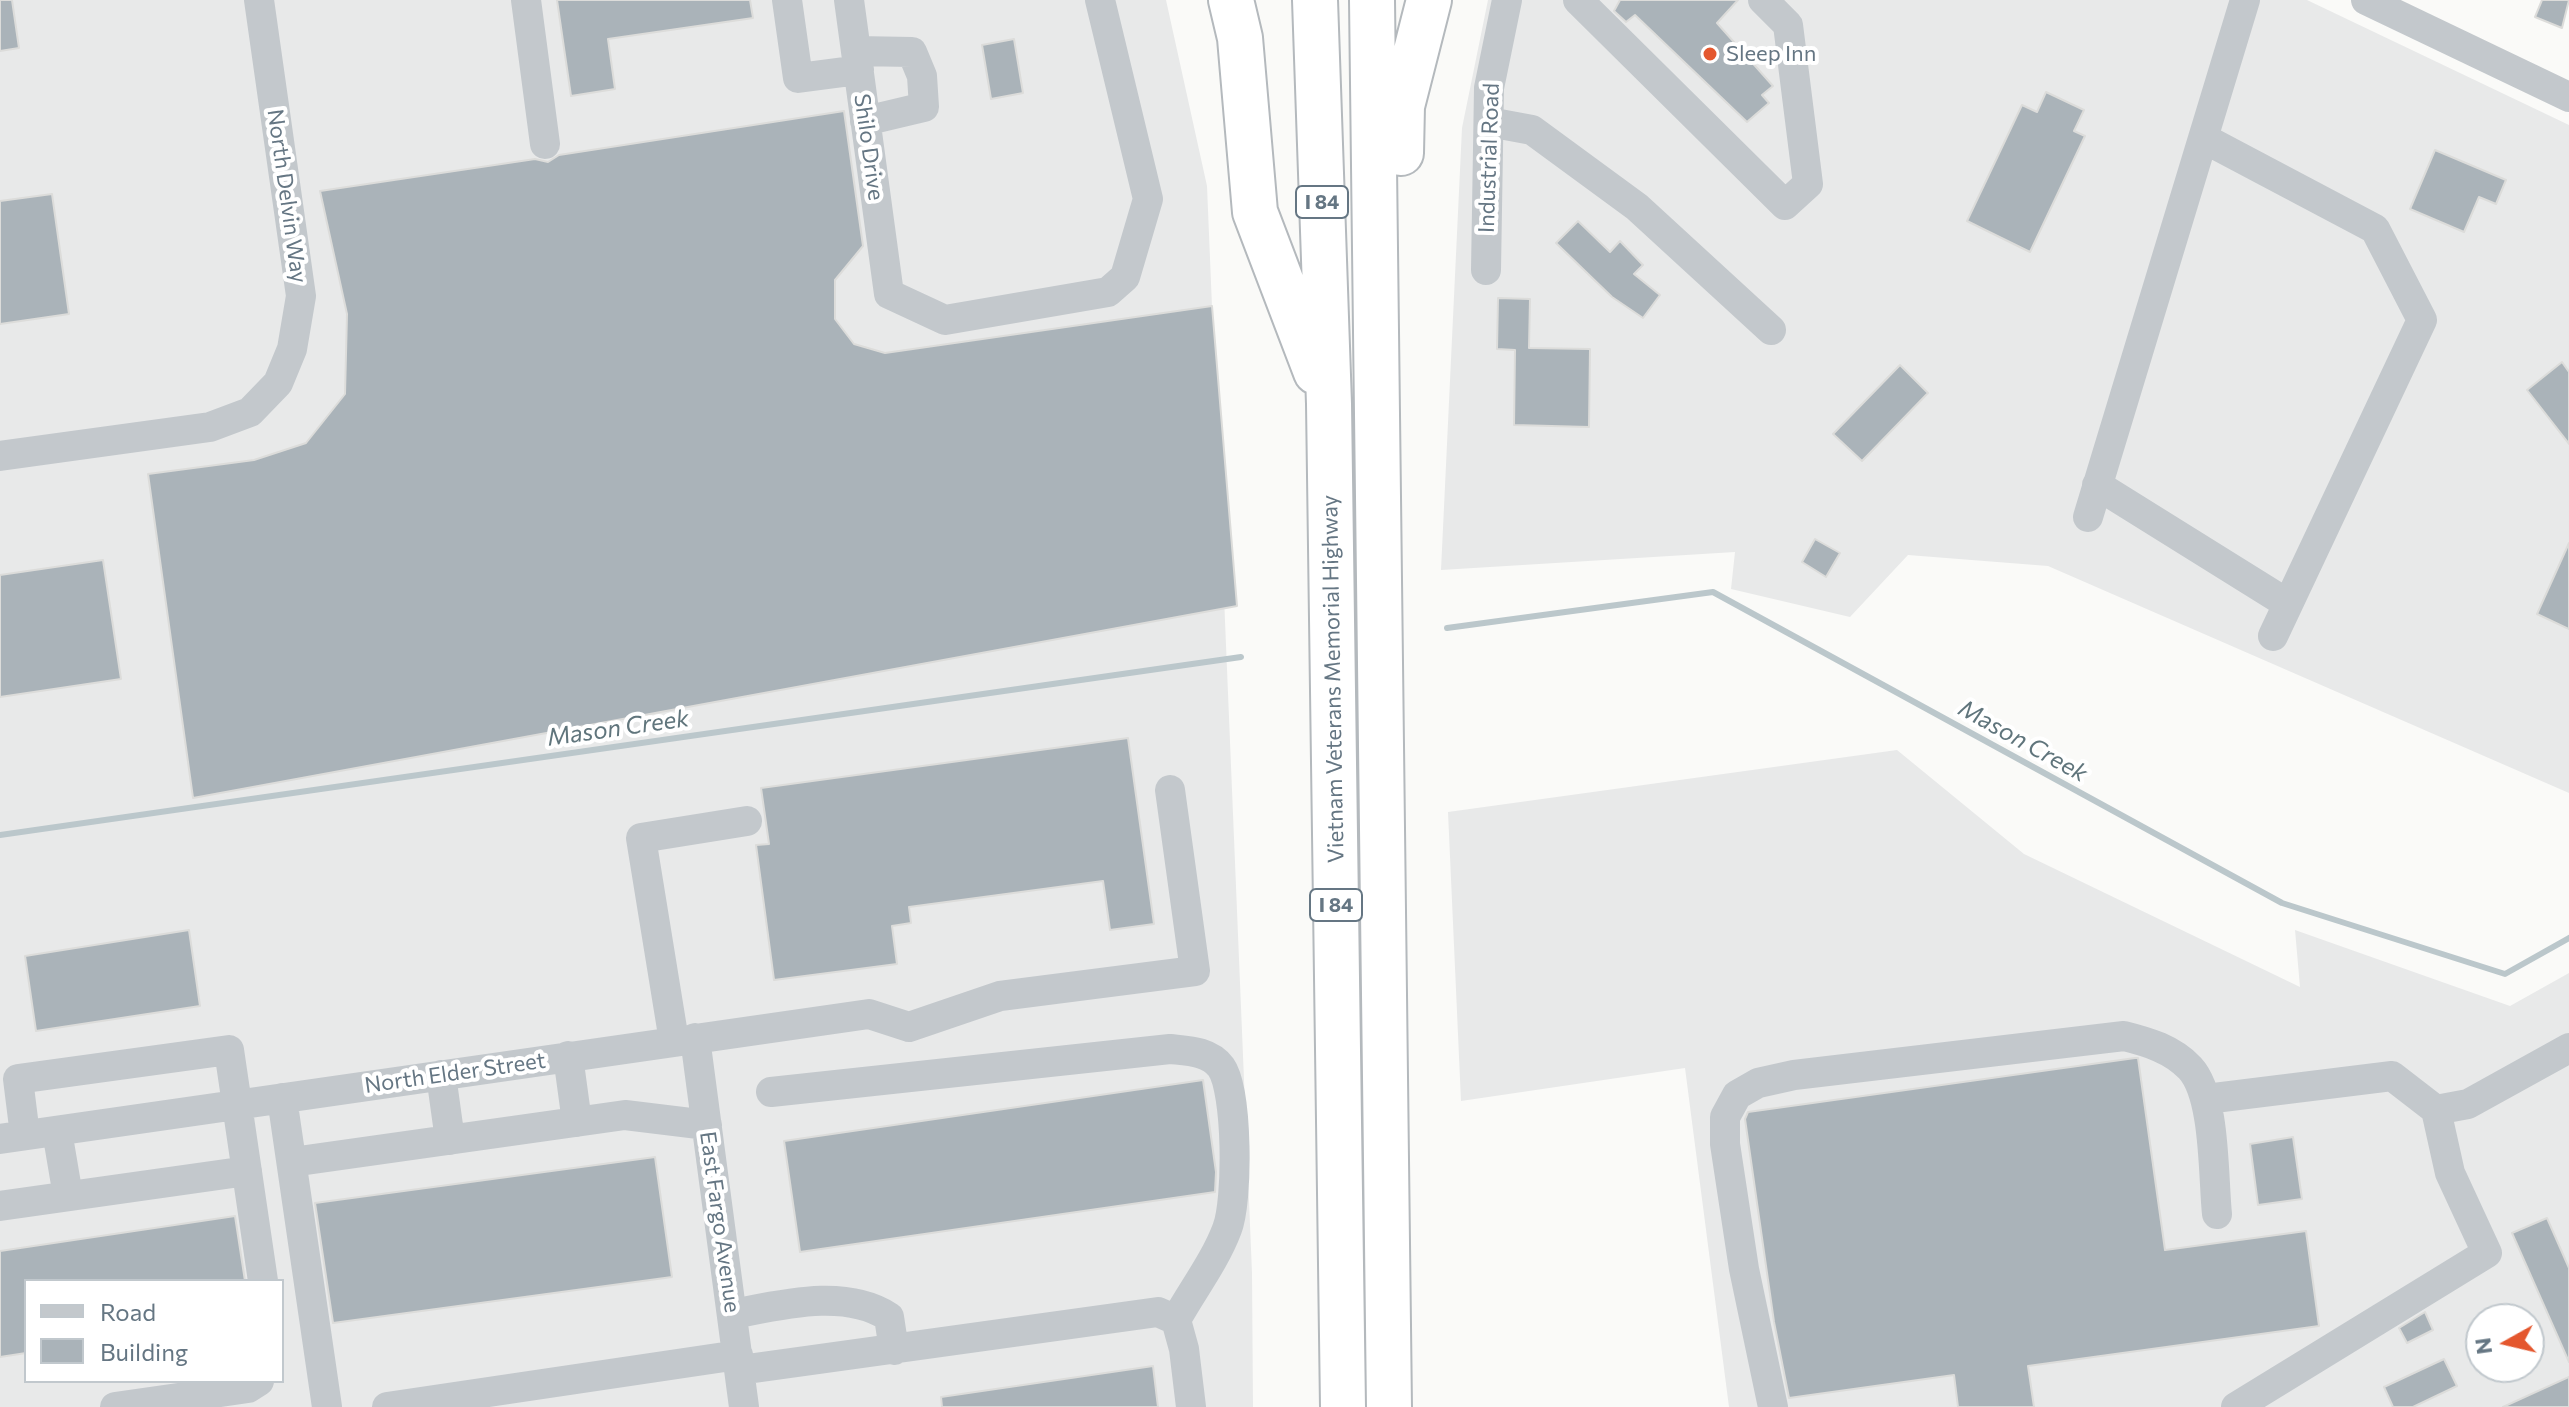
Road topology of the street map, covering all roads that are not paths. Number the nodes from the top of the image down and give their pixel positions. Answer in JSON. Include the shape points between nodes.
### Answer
{"nodes":[{"id":1,"x":259,"y":0,"type":"edge"},
{"id":2,"x":526,"y":0,"type":"edge"},
{"id":3,"x":787,"y":0,"type":"edge"},
{"id":4,"x":849,"y":0,"type":"edge"},
{"id":5,"x":1100,"y":0,"type":"edge"},
{"id":6,"x":1231,"y":0,"type":"edge"},
{"id":7,"x":1315,"y":0,"type":"edge"},
{"id":8,"x":1372,"y":0,"type":"edge"},
{"id":9,"x":1429,"y":0,"type":"edge"},
{"id":10,"x":1507,"y":0,"type":"edge"},
{"id":11,"x":1578,"y":0,"type":"edge"},
{"id":12,"x":1763,"y":0,"type":"edge"},
{"id":13,"x":2245,"y":0,"type":"edge"},
{"id":14,"x":2366,"y":0,"type":"edge"},
{"id":15,"x":857,"y":60,"type":"junction"},
{"id":16,"x":2569,"y":97,"type":"edge"},
{"id":17,"x":865,"y":121,"type":"junction"},
{"id":18,"x":1489,"y":122,"type":"junction"},
{"id":19,"x":2203,"y":138,"type":"junction"},
{"id":20,"x":545,"y":144,"type":"dead end"},
{"id":21,"x":1486,"y":270,"type":"dead end"},
{"id":22,"x":1771,"y":330,"type":"dead end"},
{"id":23,"x":1329,"y":404,"type":"junction"},
{"id":24,"x":0,"y":456,"type":"edge"},
{"id":25,"x":2097,"y":485,"type":"junction"},
{"id":26,"x":2088,"y":517,"type":"dead end"},
{"id":27,"x":2288,"y":604,"type":"junction"},
{"id":28,"x":2273,"y":636,"type":"dead end"},
{"id":29,"x":1383,"y":703,"type":"junction"},
{"id":30,"x":1170,"y":790,"type":"dead end"},
{"id":31,"x":747,"y":821,"type":"dead end"},
{"id":32,"x":909,"y":1027,"type":"junction"},
{"id":33,"x":685,"y":1039,"type":"junction"},
{"id":34,"x":2569,"y":1048,"type":"edge"},
{"id":35,"x":568,"y":1056,"type":"junction"},
{"id":36,"x":441,"y":1075,"type":"junction"},
{"id":37,"x":918,"y":1076,"type":"junction"},
{"id":38,"x":771,"y":1092,"type":"dead end"},
{"id":39,"x":282,"y":1098,"type":"junction"},
{"id":40,"x":2206,"y":1099,"type":"junction"},
{"id":41,"x":237,"y":1105,"type":"junction"},
{"id":42,"x":2436,"y":1110,"type":"junction"},
{"id":43,"x":577,"y":1122,"type":"junction"},
{"id":44,"x":707,"y":1125,"type":"junction"},
{"id":45,"x":57,"y":1131,"type":"junction"},
{"id":46,"x":12,"y":1137,"type":"edge"},
{"id":47,"x":450,"y":1140,"type":"junction"},
{"id":48,"x":292,"y":1162,"type":"junction"},
{"id":49,"x":247,"y":1171,"type":"junction"},
{"id":50,"x":68,"y":1196,"type":"junction"},
{"id":51,"x":0,"y":1206,"type":"edge"},
{"id":52,"x":2217,"y":1214,"type":"dead end"},
{"id":53,"x":263,"y":1279,"type":"edge"},
{"id":54,"x":733,"y":1314,"type":"junction"},
{"id":55,"x":1176,"y":1320,"type":"junction"},
{"id":56,"x":894,"y":1350,"type":"junction"},
{"id":57,"x":739,"y":1363,"type":"junction"},
{"id":58,"x":256,"y":1383,"type":"edge"},
{"id":59,"x":115,"y":1407,"type":"edge"},
{"id":60,"x":327,"y":1407,"type":"edge"},
{"id":61,"x":387,"y":1407,"type":"edge"},
{"id":62,"x":744,"y":1407,"type":"edge"},
{"id":63,"x":1191,"y":1407,"type":"edge"},
{"id":64,"x":1343,"y":1407,"type":"edge"},
{"id":65,"x":1389,"y":1407,"type":"edge"},
{"id":66,"x":1773,"y":1407,"type":"edge"},
{"id":67,"x":2236,"y":1407,"type":"edge"}],
"edges":[{"from":1,"to":24,"type":"street","name":"North Delvin Way","via":[[301,296],[292,349],[278,383],[250,412],[210,427]]},
{"from":2,"to":20,"type":"street"},
{"from":3,"to":15,"type":"street","via":[[798,78]]},
{"from":4,"to":15,"type":"street","name":"Shilo Drive"},
{"from":5,"to":17,"type":"street","name":"Shilo Drive","via":[[1148,199],[1125,277],[1108,292],[945,320],[889,294]]},
{"from":6,"to":23,"type":"highway","via":[[1240,38],[1255,212]]},
{"from":7,"to":23,"type":"highway","name":"Vietnam Veterans Memorial Highway","number":"I 84"},
{"from":8,"to":29,"type":"highway","number":"I 84"},
{"from":9,"to":29,"type":"highway","via":[[1402,106]]},
{"from":10,"to":18,"type":"street","name":"Industrial Road","via":[[1489,88]]},
{"from":11,"to":12,"type":"street","via":[[1785,205],[1808,184],[1788,25]]},
{"from":13,"to":19,"type":"street"},
{"from":14,"to":16,"type":"street"},
{"from":15,"to":17,"type":"street","name":"Shilo Drive"},
{"from":15,"to":17,"type":"street","via":[[912,52],[922,76],[924,107]]},
{"from":18,"to":21,"type":"street","name":"Industrial Road"},
{"from":18,"to":22,"type":"street","via":[[1532,130],[1602,181]]},
{"from":19,"to":25,"type":"street"},
{"from":19,"to":27,"type":"street","via":[[2375,229],[2422,320]]},
{"from":23,"to":64,"type":"highway","name":"Vietnam Veterans Memorial Highway","number":"I 84"},
{"from":25,"to":26,"type":"street"},
{"from":25,"to":27,"type":"street"},
{"from":27,"to":28,"type":"street"},
{"from":29,"to":65,"type":"highway","number":"I 84"},
{"from":30,"to":32,"type":"street","via":[[1195,971],[1000,996]]},
{"from":31,"to":33,"type":"street","name":"East Fargo Avenue","via":[[641,838]]},
{"from":32,"to":33,"type":"street","name":"North Elder Street","via":[[869,1014]]},
{"from":32,"to":37,"type":"street"},
{"from":33,"to":35,"type":"street","name":"North Elder Street"},
{"from":33,"to":44,"type":"street","name":"East Fargo Avenue"},
{"from":34,"to":42,"type":"street","via":[[2468,1104]]},
{"from":35,"to":36,"type":"street","name":"North Elder Street"},
{"from":35,"to":43,"type":"street"},
{"from":36,"to":39,"type":"street","name":"North Elder Street"},
{"from":36,"to":47,"type":"street"},
{"from":37,"to":38,"type":"street"},
{"from":37,"to":55,"type":"street","via":[[1170,1049],[1205,1054],[1220,1065],[1230,1087],[1235,1136],[1228,1227]]},
{"from":39,"to":41,"type":"street","name":"North Elder Street"},
{"from":39,"to":48,"type":"street"},
{"from":40,"to":42,"type":"street","via":[[2392,1076]]},
{"from":40,"to":52,"type":"street"},
{"from":40,"to":66,"type":"street","via":[[2191,1069],[2157,1044],[2124,1036],[1794,1075],[1758,1083],[1737,1095],[1725,1117],[1725,1144]]},
{"from":41,"to":45,"type":"street","name":"North Elder Street"},
{"from":41,"to":46,"type":"street","via":[[229,1050],[18,1079]]},
{"from":41,"to":49,"type":"street"},
{"from":42,"to":67,"type":"street","via":[[2450,1173],[2487,1253]]},
{"from":43,"to":44,"type":"street","via":[[625,1115]]},
{"from":43,"to":47,"type":"street"},
{"from":44,"to":54,"type":"street","name":"East Fargo Avenue"},
{"from":45,"to":46,"type":"street","name":"North Elder Street"},
{"from":45,"to":50,"type":"street"},
{"from":47,"to":48,"type":"street"},
{"from":48,"to":60,"type":"street"},
{"from":49,"to":50,"type":"street"},
{"from":49,"to":53,"type":"street"},
{"from":50,"to":51,"type":"street"},
{"from":54,"to":56,"type":"street","via":[[799,1302],[862,1304],[889,1317]]},
{"from":54,"to":57,"type":"street","name":"East Fargo Avenue"},
{"from":55,"to":56,"type":"street","via":[[1158,1312]]},
{"from":55,"to":63,"type":"street"},
{"from":56,"to":57,"type":"street"},
{"from":57,"to":61,"type":"street"},
{"from":57,"to":62,"type":"street","name":"East Fargo Avenue"},
{"from":58,"to":59,"type":"street"}]}
